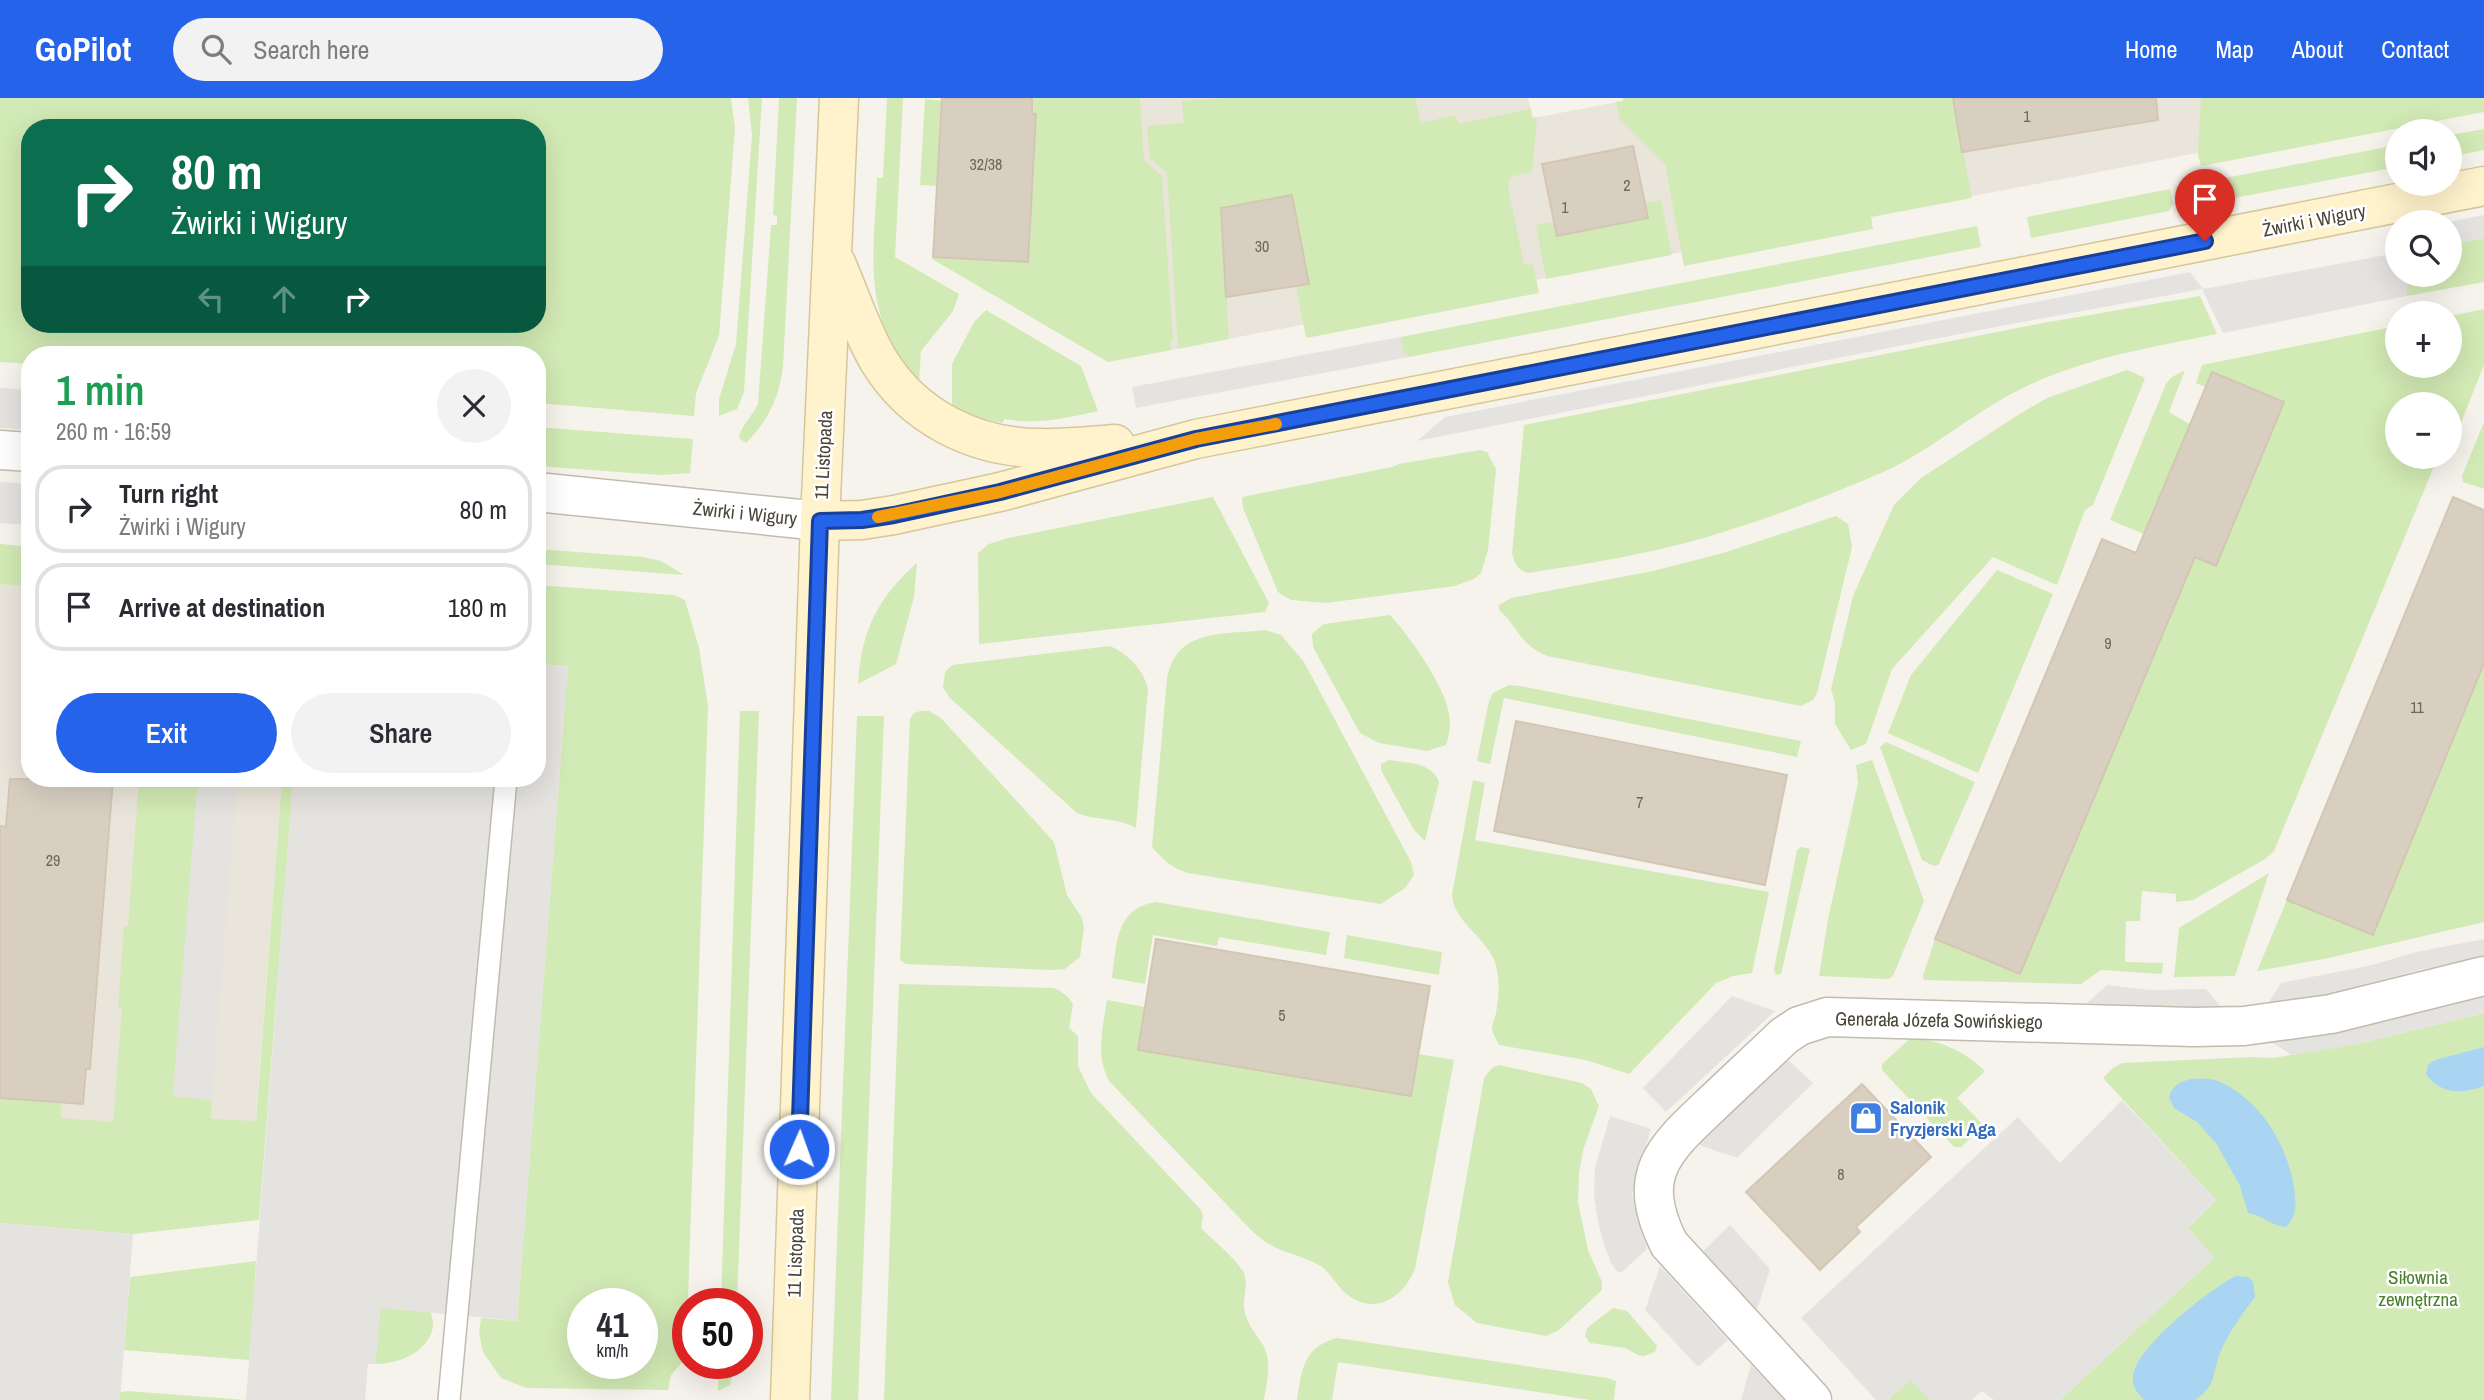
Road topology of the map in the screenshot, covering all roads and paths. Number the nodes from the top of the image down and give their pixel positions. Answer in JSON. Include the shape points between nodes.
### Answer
{"nodes":[{"id":1,"x":839,"y":98,"type":"edge"},
{"id":2,"x":2484,"y":186,"type":"edge"},
{"id":3,"x":833,"y":254,"type":"junction"},
{"id":4,"x":1196,"y":439,"type":"junction"},
{"id":5,"x":0,"y":450,"type":"edge"},
{"id":6,"x":21,"y":451,"type":"edge"},
{"id":7,"x":546,"y":493,"type":"edge"},
{"id":8,"x":820,"y":521,"type":"junction"},
{"id":9,"x":505,"y":787,"type":"edge"},
{"id":10,"x":2484,"y":976,"type":"edge"},
{"id":11,"x":449,"y":1400,"type":"edge"},
{"id":12,"x":790,"y":1400,"type":"edge"},
{"id":13,"x":1812,"y":1400,"type":"edge"}],
"edges":[{"from":1,"to":3,"type":"street","name":"11 Listopada"},
{"from":2,"to":4,"type":"street","name":"Żwirki i Wigury"},
{"from":3,"to":4,"type":"street","name":"Żwirki i Wigury","via":[[879,360],[897,386],[935,420],[979,439],[1040,449]]},
{"from":3,"to":8,"type":"street","name":"11 Listopada"},
{"from":4,"to":8,"type":"street","name":"Żwirki i Wigury","via":[[990,494],[862,520]]},
{"from":5,"to":6,"type":"street"},
{"from":7,"to":8,"type":"street","name":"Żwirki i Wigury"},
{"from":8,"to":12,"type":"street","name":"11 Listopada"},
{"from":9,"to":11,"type":"lane"},
{"from":10,"to":13,"type":"street","name":"Generała Józefa Sowińskiego","via":[[2331,1013],[2244,1026],[1827,1017],[1799,1026],[1677,1136],[1659,1163],[1654,1203],[1669,1244]]}]}
